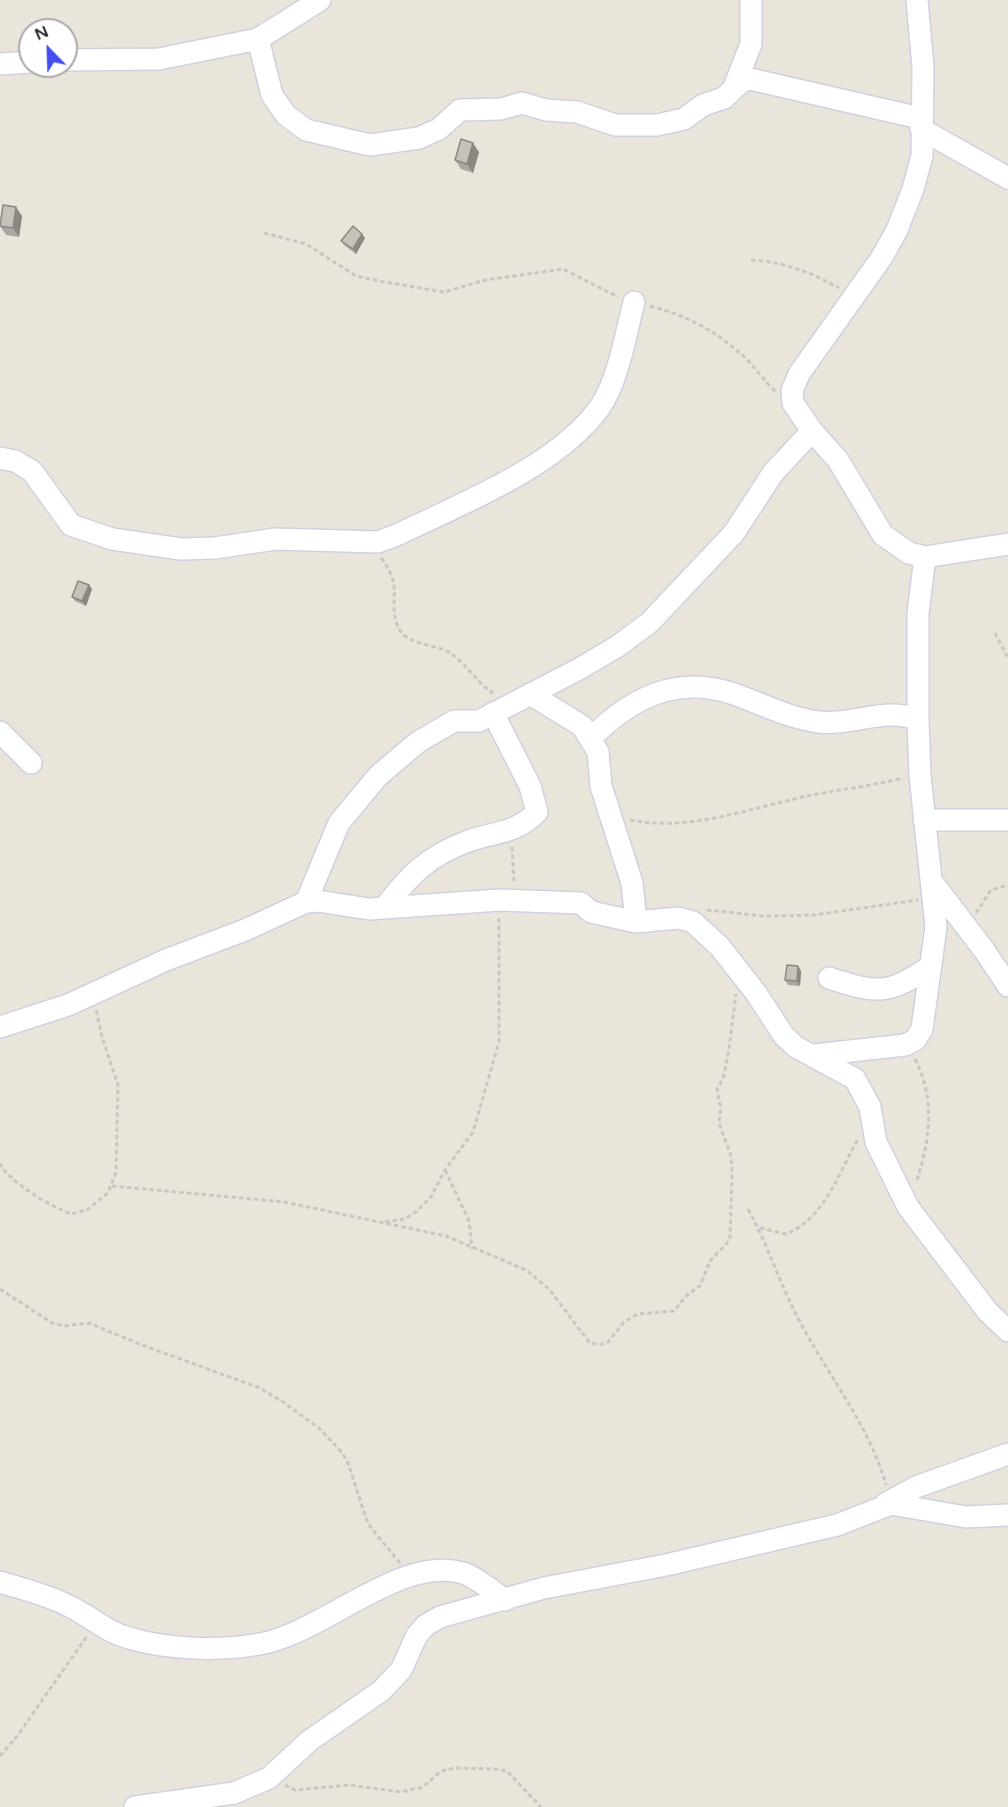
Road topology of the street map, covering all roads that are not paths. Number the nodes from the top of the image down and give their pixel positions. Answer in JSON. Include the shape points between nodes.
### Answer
{"nodes":[{"id":1,"x":320,"y":0,"type":"edge"},
{"id":2,"x":752,"y":0,"type":"edge"},
{"id":3,"x":917,"y":0,"type":"edge"},
{"id":4,"x":258,"y":39,"type":"junction"},
{"id":5,"x":78,"y":60,"type":"edge"},
{"id":6,"x":18,"y":62,"type":"edge"},
{"id":7,"x":0,"y":63,"type":"edge"},
{"id":8,"x":734,"y":87,"type":"junction"},
{"id":9,"x":921,"y":123,"type":"junction"},
{"id":10,"x":1008,"y":178,"type":"edge"},
{"id":11,"x":634,"y":302,"type":"road end"},
{"id":12,"x":812,"y":432,"type":"junction"},
{"id":13,"x":0,"y":458,"type":"edge"},
{"id":14,"x":1008,"y":544,"type":"edge"},
{"id":15,"x":925,"y":557,"type":"junction"},
{"id":16,"x":511,"y":704,"type":"junction"},
{"id":17,"x":918,"y":720,"type":"junction"},
{"id":18,"x":0,"y":732,"type":"edge"},
{"id":19,"x":591,"y":738,"type":"junction"},
{"id":20,"x":31,"y":763,"type":"dead end"},
{"id":21,"x":924,"y":820,"type":"junction"},
{"id":22,"x":1008,"y":820,"type":"edge"},
{"id":23,"x":933,"y":889,"type":"junction"},
{"id":24,"x":306,"y":902,"type":"junction"},
{"id":25,"x":385,"y":908,"type":"junction"},
{"id":26,"x":636,"y":922,"type":"junction"},
{"id":27,"x":931,"y":966,"type":"junction"},
{"id":28,"x":829,"y":978,"type":"dead end"},
{"id":29,"x":1008,"y":986,"type":"edge"},
{"id":30,"x":0,"y":1027,"type":"edge"},
{"id":31,"x":810,"y":1055,"type":"junction"},
{"id":32,"x":1008,"y":1331,"type":"edge"},
{"id":33,"x":1008,"y":1454,"type":"edge"},
{"id":34,"x":883,"y":1505,"type":"junction"},
{"id":35,"x":1008,"y":1515,"type":"edge"},
{"id":36,"x":0,"y":1582,"type":"edge"},
{"id":37,"x":505,"y":1600,"type":"junction"},
{"id":38,"x":135,"y":1807,"type":"edge"}],
"edges":[{"from":1,"to":4,"type":"street"},
{"from":2,"to":8,"type":"street","via":[[751,44]]},
{"from":3,"to":9,"type":"street","via":[[923,67]]},
{"from":4,"to":5,"type":"street","via":[[159,59]]},
{"from":4,"to":8,"type":"street","via":[[272,95],[286,115],[306,130],[370,146],[419,138],[439,129],[460,110],[501,109],[522,103],[546,110],[578,112],[615,125],[657,125],[684,119],[703,105],[724,98]]},
{"from":6,"to":7,"type":"street"},
{"from":8,"to":9,"type":"street","via":[[750,79]]},
{"from":9,"to":10,"type":"street"},
{"from":9,"to":12,"type":"street","via":[[922,156],[897,230],[882,258],[799,374],[792,391],[793,403]]},
{"from":11,"to":13,"type":"street","via":[[601,405],[582,428],[526,471],[378,542],[275,539],[181,549],[112,538],[71,525],[32,471]]},
{"from":12,"to":15,"type":"street","via":[[838,460],[883,535],[909,553]]},
{"from":12,"to":16,"type":"street","via":[[773,473],[734,534],[650,622],[618,646]]},
{"from":14,"to":15,"type":"street"},
{"from":15,"to":17,"type":"street","via":[[918,613]]},
{"from":16,"to":19,"type":"street","via":[[582,726]]},
{"from":16,"to":24,"type":"street","via":[[479,721],[454,721],[418,742],[378,776],[339,824]]},
{"from":16,"to":25,"type":"street","via":[[537,812],[522,826],[465,842],[418,868]]},
{"from":17,"to":19,"type":"street","via":[[891,713],[856,721],[819,722],[794,718],[729,692],[710,688],[663,689],[632,704]]},
{"from":17,"to":21,"type":"street"},
{"from":18,"to":20,"type":"street"},
{"from":19,"to":26,"type":"street","via":[[598,752],[601,786],[632,883]]},
{"from":21,"to":22,"type":"street"},
{"from":21,"to":23,"type":"street"},
{"from":23,"to":27,"type":"street","via":[[936,927]]},
{"from":23,"to":29,"type":"street"},
{"from":24,"to":25,"type":"street"},
{"from":24,"to":30,"type":"street","via":[[34,1017]]},
{"from":25,"to":26,"type":"street","via":[[500,900],[581,903],[591,912]]},
{"from":26,"to":31,"type":"street","via":[[693,922],[710,936],[739,972],[784,1036]]},
{"from":27,"to":28,"type":"street","via":[[907,982],[883,990]]},
{"from":27,"to":31,"type":"street","via":[[922,1029],[915,1040],[905,1045]]},
{"from":31,"to":32,"type":"street","via":[[855,1079],[864,1091],[876,1142],[908,1208],[988,1312]]},
{"from":33,"to":34,"type":"street","via":[[916,1487]]},
{"from":34,"to":35,"type":"street","via":[[966,1517]]},
{"from":34,"to":37,"type":"street","via":[[837,1525],[666,1565],[544,1588]]},
{"from":36,"to":37,"type":"street","via":[[65,1604],[128,1638],[225,1647],[291,1636],[375,1591],[411,1576],[445,1570],[465,1574]]},
{"from":37,"to":38,"type":"street","via":[[440,1617],[426,1625],[417,1635],[401,1670],[381,1691],[309,1741],[269,1778],[234,1793]]}]}
